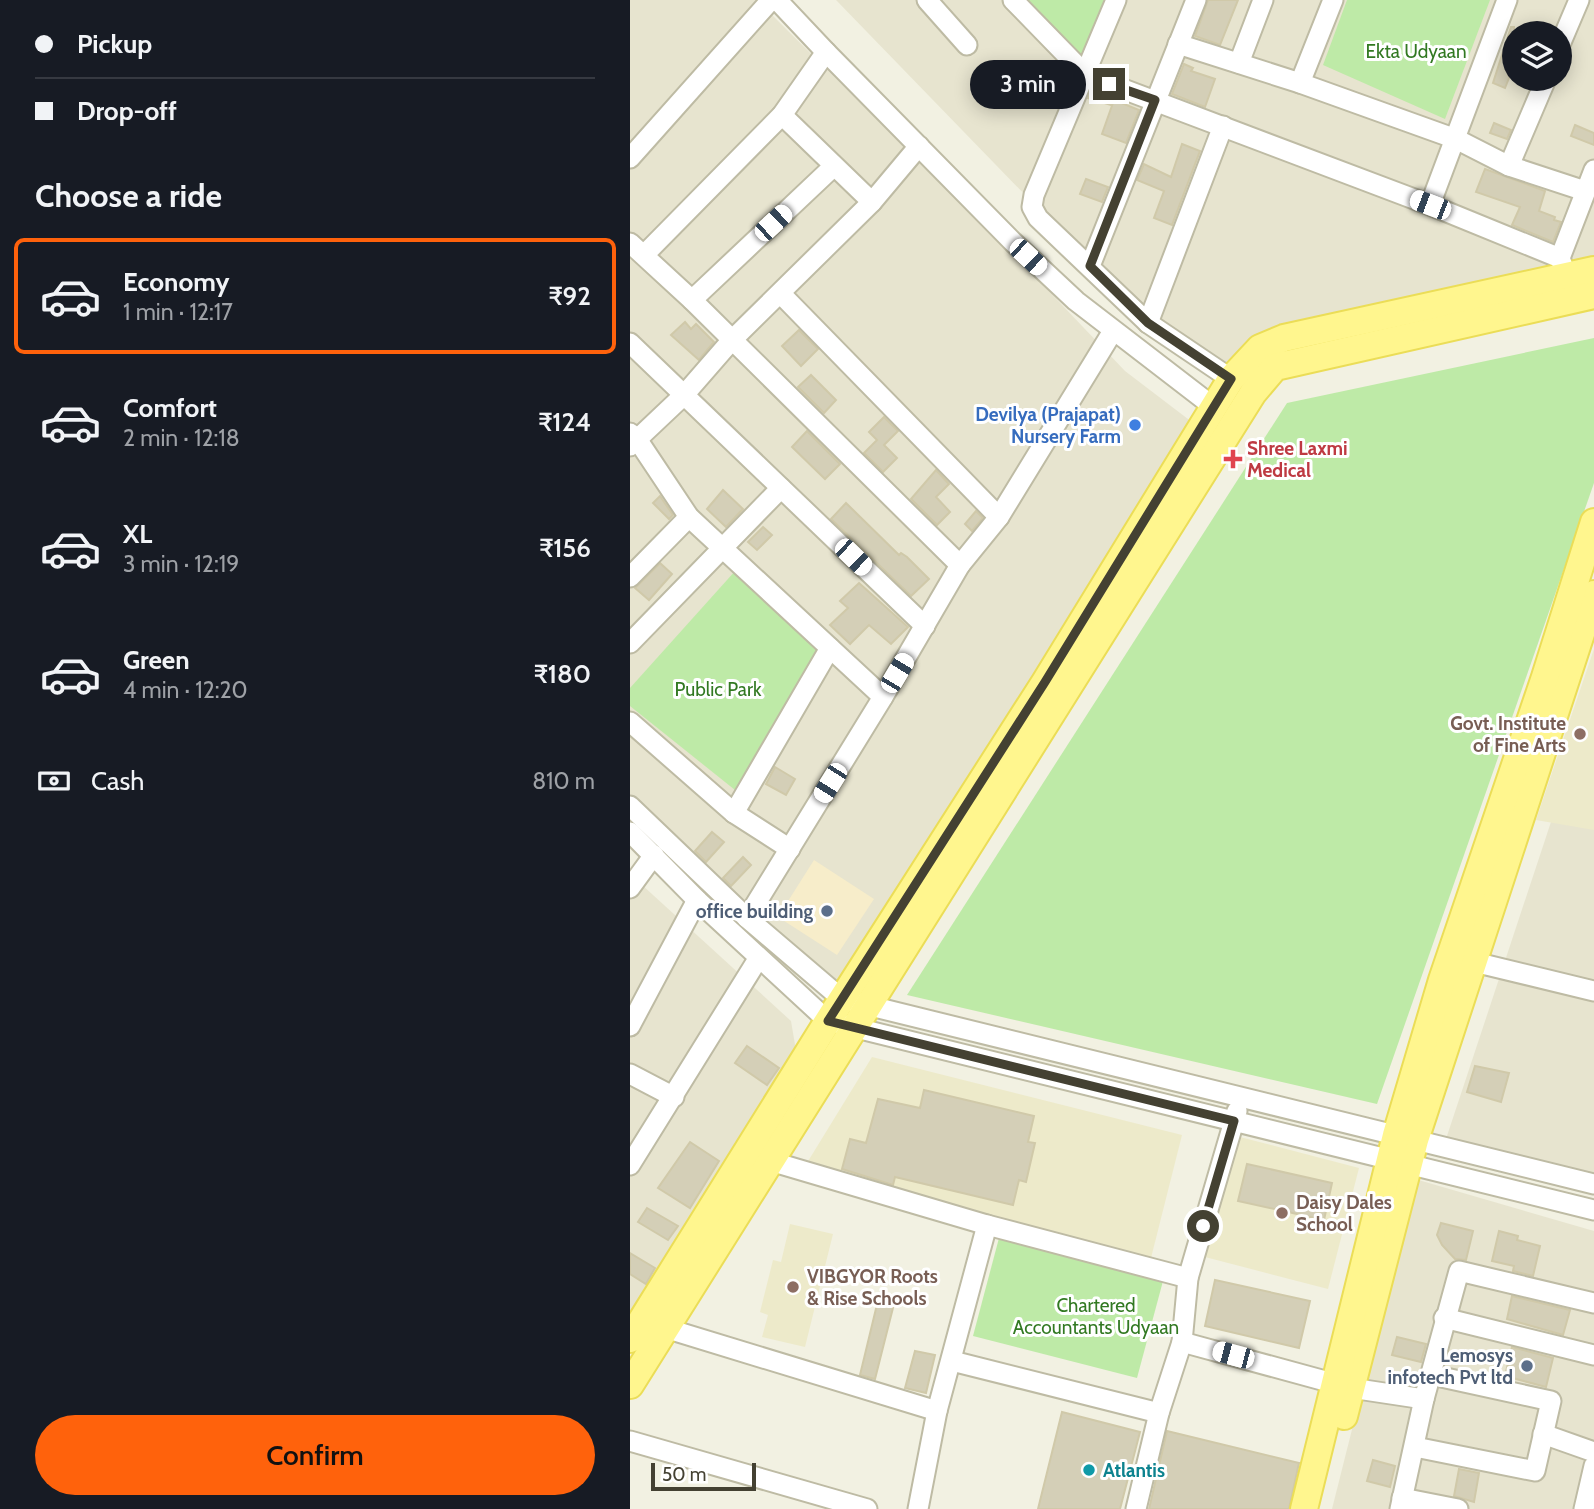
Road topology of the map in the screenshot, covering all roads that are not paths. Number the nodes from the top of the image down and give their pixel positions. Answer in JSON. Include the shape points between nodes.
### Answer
{"nodes":[{"id":1,"x":771,"y":0,"type":"edge"},
{"id":2,"x":777,"y":0,"type":"edge"},
{"id":3,"x":927,"y":0,"type":"edge"},
{"id":4,"x":1013,"y":0,"type":"edge"},
{"id":5,"x":1116,"y":0,"type":"edge"},
{"id":6,"x":1196,"y":0,"type":"edge"},
{"id":7,"x":1264,"y":0,"type":"edge"},
{"id":8,"x":1333,"y":0,"type":"edge"},
{"id":9,"x":1507,"y":0,"type":"edge"},
{"id":10,"x":1579,"y":0,"type":"edge"},
{"id":11,"x":1570,"y":21,"type":"edge"},
{"id":12,"x":1178,"y":44,"type":"junction"},
{"id":13,"x":967,"y":45,"type":"dead end"},
{"id":14,"x":826,"y":52,"type":"junction"},
{"id":15,"x":1238,"y":63,"type":"junction"},
{"id":16,"x":1086,"y":75,"type":"junction"},
{"id":17,"x":1300,"y":83,"type":"junction"},
{"id":18,"x":1541,"y":91,"type":"edge"},
{"id":19,"x":1155,"y":100,"type":"junction"},
{"id":20,"x":782,"y":115,"type":"junction"},
{"id":21,"x":1223,"y":126,"type":"junction"},
{"id":22,"x":1455,"y":139,"type":"junction"},
{"id":23,"x":919,"y":146,"type":"junction"},
{"id":24,"x":630,"y":158,"type":"edge"},
{"id":25,"x":834,"y":166,"type":"junction"},
{"id":26,"x":1509,"y":166,"type":"junction"},
{"id":27,"x":1594,"y":170,"type":"edge"},
{"id":28,"x":1585,"y":191,"type":"junction"},
{"id":29,"x":872,"y":202,"type":"junction"},
{"id":30,"x":1430,"y":205,"type":"junction"},
{"id":31,"x":637,"y":249,"type":"edge"},
{"id":32,"x":1090,"y":266,"type":"junction"},
{"id":33,"x":1563,"y":267,"type":"junction"},
{"id":34,"x":1594,"y":270,"type":"edge"},
{"id":35,"x":781,"y":294,"type":"junction"},
{"id":36,"x":1594,"y":295,"type":"edge"},
{"id":37,"x":692,"y":300,"type":"junction"},
{"id":38,"x":1148,"y":323,"type":"junction"},
{"id":39,"x":1113,"y":331,"type":"junction"},
{"id":40,"x":731,"y":341,"type":"junction"},
{"id":41,"x":630,"y":344,"type":"edge"},
{"id":42,"x":1231,"y":379,"type":"junction"},
{"id":43,"x":684,"y":395,"type":"junction"},
{"id":44,"x":1214,"y":408,"type":"junction"},
{"id":45,"x":632,"y":439,"type":"edge"},
{"id":46,"x":781,"y":488,"type":"junction"},
{"id":47,"x":689,"y":517,"type":"junction"},
{"id":48,"x":999,"y":517,"type":"junction"},
{"id":49,"x":1594,"y":522,"type":"edge"},
{"id":50,"x":723,"y":548,"type":"junction"},
{"id":51,"x":960,"y":565,"type":"junction"},
{"id":52,"x":630,"y":577,"type":"edge"},
{"id":53,"x":1594,"y":594,"type":"edge"},
{"id":54,"x":925,"y":626,"type":"junction"},
{"id":55,"x":630,"y":643,"type":"edge"},
{"id":56,"x":830,"y":648,"type":"junction"},
{"id":57,"x":883,"y":697,"type":"junction"},
{"id":58,"x":630,"y":722,"type":"edge"},
{"id":59,"x":630,"y":806,"type":"edge"},
{"id":60,"x":734,"y":813,"type":"junction"},
{"id":61,"x":630,"y":832,"type":"edge"},
{"id":62,"x":790,"y":849,"type":"junction"},
{"id":63,"x":654,"y":855,"type":"junction"},
{"id":64,"x":630,"y":888,"type":"edge"},
{"id":65,"x":697,"y":900,"type":"junction"},
{"id":66,"x":747,"y":918,"type":"junction"},
{"id":67,"x":758,"y":959,"type":"junction"},
{"id":68,"x":1474,"y":962,"type":"junction"},
{"id":69,"x":1594,"y":990,"type":"edge"},
{"id":70,"x":842,"y":999,"type":"junction"},
{"id":71,"x":862,"y":1017,"type":"junction"},
{"id":72,"x":828,"y":1021,"type":"junction"},
{"id":73,"x":630,"y":1026,"type":"edge"},
{"id":74,"x":630,"y":1074,"type":"edge"},
{"id":75,"x":674,"y":1097,"type":"junction"},
{"id":76,"x":1241,"y":1097,"type":"junction"},
{"id":77,"x":1234,"y":1121,"type":"junction"},
{"id":78,"x":1403,"y":1150,"type":"junction"},
{"id":79,"x":770,"y":1161,"type":"junction"},
{"id":80,"x":630,"y":1165,"type":"edge"},
{"id":81,"x":1594,"y":1184,"type":"edge"},
{"id":82,"x":1594,"y":1210,"type":"edge"},
{"id":83,"x":987,"y":1225,"type":"junction"},
{"id":84,"x":1188,"y":1278,"type":"junction"},
{"id":85,"x":1594,"y":1303,"type":"edge"},
{"id":86,"x":1444,"y":1318,"type":"junction"},
{"id":87,"x":665,"y":1328,"type":"junction"},
{"id":88,"x":630,"y":1339,"type":"edge"},
{"id":89,"x":1182,"y":1342,"type":"junction"},
{"id":90,"x":1594,"y":1355,"type":"edge"},
{"id":91,"x":951,"y":1361,"type":"junction"},
{"id":92,"x":1432,"y":1375,"type":"junction"},
{"id":93,"x":630,"y":1385,"type":"edge"},
{"id":94,"x":1342,"y":1385,"type":"junction"},
{"id":95,"x":1424,"y":1399,"type":"junction"},
{"id":96,"x":937,"y":1411,"type":"junction"},
{"id":97,"x":1159,"y":1413,"type":"junction"},
{"id":98,"x":1544,"y":1434,"type":"junction"},
{"id":99,"x":630,"y":1441,"type":"edge"},
{"id":100,"x":1415,"y":1447,"type":"junction"},
{"id":101,"x":1594,"y":1452,"type":"edge"},
{"id":102,"x":1594,"y":1466,"type":"edge"},
{"id":103,"x":808,"y":1501,"type":"edge"},
{"id":104,"x":1401,"y":1503,"type":"edge"},
{"id":105,"x":867,"y":1509,"type":"edge"},
{"id":106,"x":918,"y":1509,"type":"edge"},
{"id":107,"x":1136,"y":1509,"type":"edge"},
{"id":108,"x":1304,"y":1509,"type":"edge"},
{"id":109,"x":1322,"y":1509,"type":"edge"},
{"id":110,"x":1458,"y":1509,"type":"edge"},
{"id":111,"x":1584,"y":1509,"type":"edge"}],
"edges":[{"from":1,"to":24,"type":"street"},
{"from":2,"to":14,"type":"street"},
{"from":3,"to":13,"type":"street"},
{"from":4,"to":16,"type":"street"},
{"from":5,"to":16,"type":"street"},
{"from":6,"to":12,"type":"street"},
{"from":7,"to":15,"type":"street"},
{"from":8,"to":17,"type":"street"},
{"from":9,"to":22,"type":"street"},
{"from":10,"to":11,"type":"street"},
{"from":12,"to":15,"type":"street"},
{"from":12,"to":19,"type":"street"},
{"from":14,"to":20,"type":"street"},
{"from":14,"to":23,"type":"street"},
{"from":15,"to":17,"type":"street"},
{"from":16,"to":19,"type":"street"},
{"from":16,"to":32,"type":"street","via":[[1032,201],[1034,214]]},
{"from":17,"to":22,"type":"street"},
{"from":18,"to":26,"type":"street"},
{"from":19,"to":21,"type":"street"},
{"from":19,"to":32,"type":"street"},
{"from":20,"to":25,"type":"street"},
{"from":20,"to":31,"type":"street"},
{"from":21,"to":30,"type":"street"},
{"from":21,"to":38,"type":"street"},
{"from":22,"to":26,"type":"street"},
{"from":22,"to":30,"type":"street"},
{"from":23,"to":29,"type":"street"},
{"from":23,"to":39,"type":"street","via":[[1013,242]]},
{"from":25,"to":29,"type":"street"},
{"from":25,"to":37,"type":"street"},
{"from":26,"to":28,"type":"street"},
{"from":27,"to":28,"type":"street"},
{"from":28,"to":33,"type":"street"},
{"from":29,"to":35,"type":"street"},
{"from":30,"to":33,"type":"street"},
{"from":31,"to":37,"type":"street"},
{"from":32,"to":38,"type":"street"},
{"from":33,"to":34,"type":"main road"},
{"from":33,"to":42,"type":"main road","via":[[1284,338],[1260,348]]},
{"from":35,"to":40,"type":"street"},
{"from":35,"to":48,"type":"street"},
{"from":36,"to":71,"type":"main road","via":[[1275,367],[1253,393]]},
{"from":37,"to":40,"type":"street"},
{"from":38,"to":42,"type":"street"},
{"from":39,"to":44,"type":"street"},
{"from":39,"to":48,"type":"street"},
{"from":40,"to":43,"type":"street"},
{"from":40,"to":51,"type":"street"},
{"from":41,"to":43,"type":"street"},
{"from":42,"to":44,"type":"main road"},
{"from":43,"to":45,"type":"street"},
{"from":43,"to":46,"type":"street"},
{"from":44,"to":70,"type":"main road"},
{"from":45,"to":47,"type":"street"},
{"from":46,"to":50,"type":"street"},
{"from":46,"to":54,"type":"street"},
{"from":47,"to":50,"type":"street"},
{"from":47,"to":52,"type":"street"},
{"from":48,"to":51,"type":"street"},
{"from":49,"to":78,"type":"main road","via":[[1442,980]]},
{"from":50,"to":55,"type":"street"},
{"from":50,"to":56,"type":"street"},
{"from":51,"to":54,"type":"street"},
{"from":53,"to":68,"type":"main road"},
{"from":54,"to":57,"type":"street"},
{"from":56,"to":57,"type":"street"},
{"from":56,"to":60,"type":"street"},
{"from":57,"to":62,"type":"street"},
{"from":58,"to":60,"type":"street"},
{"from":59,"to":66,"type":"street"},
{"from":60,"to":62,"type":"street"},
{"from":61,"to":63,"type":"street"},
{"from":62,"to":66,"type":"street"},
{"from":63,"to":64,"type":"street"},
{"from":63,"to":65,"type":"street"},
{"from":65,"to":67,"type":"street"},
{"from":65,"to":73,"type":"street"},
{"from":66,"to":70,"type":"street"},
{"from":67,"to":72,"type":"street"},
{"from":67,"to":75,"type":"street"},
{"from":68,"to":69,"type":"street"},
{"from":68,"to":78,"type":"main road"},
{"from":70,"to":71,"type":"street"},
{"from":70,"to":72,"type":"main road"},
{"from":71,"to":72,"type":"street"},
{"from":71,"to":76,"type":"street"},
{"from":71,"to":77,"type":"street"},
{"from":71,"to":79,"type":"main road"},
{"from":72,"to":88,"type":"main road"},
{"from":74,"to":75,"type":"street"},
{"from":75,"to":80,"type":"street"},
{"from":76,"to":77,"type":"street"},
{"from":76,"to":78,"type":"street"},
{"from":77,"to":78,"type":"street"},
{"from":77,"to":84,"type":"street"},
{"from":78,"to":81,"type":"street"},
{"from":78,"to":82,"type":"street"},
{"from":78,"to":94,"type":"main road"},
{"from":79,"to":83,"type":"street"},
{"from":79,"to":87,"type":"main road"},
{"from":83,"to":84,"type":"street"},
{"from":83,"to":91,"type":"street"},
{"from":84,"to":89,"type":"street"},
{"from":85,"to":86,"type":"street","via":[[1458,1270]]},
{"from":86,"to":90,"type":"street"},
{"from":86,"to":92,"type":"street"},
{"from":87,"to":93,"type":"main road"},
{"from":87,"to":96,"type":"street"},
{"from":89,"to":94,"type":"street"},
{"from":89,"to":97,"type":"street"},
{"from":91,"to":96,"type":"street"},
{"from":91,"to":97,"type":"street"},
{"from":92,"to":95,"type":"street"},
{"from":92,"to":98,"type":"street","via":[[1551,1401]]},
{"from":94,"to":95,"type":"street"},
{"from":94,"to":108,"type":"main road"},
{"from":94,"to":109,"type":"main road"},
{"from":95,"to":100,"type":"street"},
{"from":96,"to":106,"type":"street"},
{"from":97,"to":107,"type":"street"},
{"from":98,"to":100,"type":"street","via":[[1535,1471]]},
{"from":98,"to":101,"type":"street"},
{"from":99,"to":103,"type":"street"},
{"from":100,"to":104,"type":"street"},
{"from":102,"to":111,"type":"street"},
{"from":103,"to":105,"type":"street"},
{"from":104,"to":110,"type":"street"}]}
